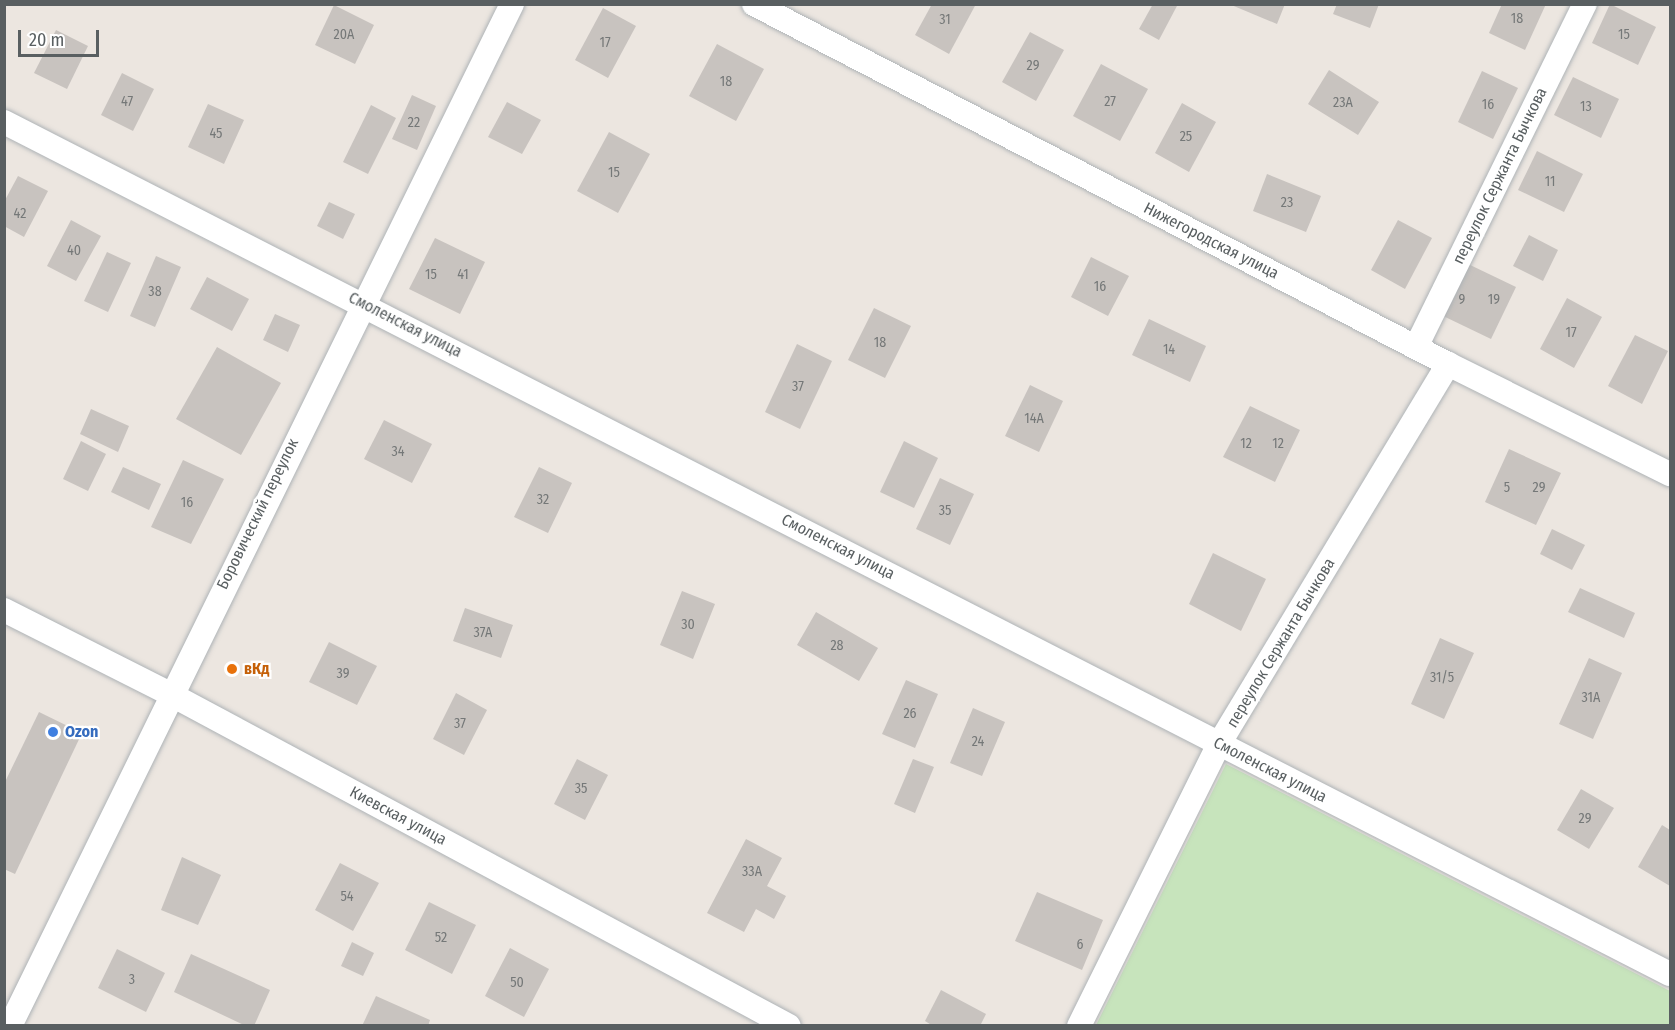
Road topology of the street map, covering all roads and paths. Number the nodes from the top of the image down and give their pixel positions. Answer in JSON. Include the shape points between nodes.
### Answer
{"nodes":[{"id":1,"x":512,"y":4,"type":"edge"},
{"id":2,"x":754,"y":4,"type":"edge"},
{"id":3,"x":1585,"y":4,"type":"edge"},
{"id":4,"x":4,"y":122,"type":"edge"},
{"id":5,"x":362,"y":303,"type":"junction"},
{"id":6,"x":1416,"y":347,"type":"junction"},
{"id":7,"x":1448,"y":364,"type":"junction"},
{"id":8,"x":1671,"y":474,"type":"edge"},
{"id":9,"x":4,"y":610,"type":"edge"},
{"id":10,"x":170,"y":694,"type":"junction"},
{"id":11,"x":1220,"y":744,"type":"junction"},
{"id":12,"x":1671,"y":974,"type":"edge"},
{"id":13,"x":10,"y":1026,"type":"edge"},
{"id":14,"x":789,"y":1026,"type":"edge"},
{"id":15,"x":1079,"y":1026,"type":"edge"}],
"edges":[{"from":1,"to":5,"type":"street","name":"Боровический переулок"},
{"from":2,"to":6,"type":"street","name":"Нижегородская улица"},
{"from":3,"to":6,"type":"street","name":"переулок Сержанта Бычкова"},
{"from":4,"to":5,"type":"street","name":"Смоленская улица"},
{"from":5,"to":10,"type":"street","name":"Боровический переулок"},
{"from":5,"to":11,"type":"street","name":"Смоленская улица"},
{"from":6,"to":7,"type":"street","name":"Нижегородская улица"},
{"from":7,"to":8,"type":"street","name":"Нижегородская улица"},
{"from":7,"to":11,"type":"street","name":"переулок Сержанта Бычкова"},
{"from":9,"to":10,"type":"street","name":"Киевская улица"},
{"from":10,"to":13,"type":"street","name":"Боровический переулок"},
{"from":10,"to":14,"type":"street","name":"Киевская улица"},
{"from":11,"to":12,"type":"street","name":"Смоленская улица"},
{"from":11,"to":15,"type":"street","name":"переулок Сержанта Бычкова"}]}
